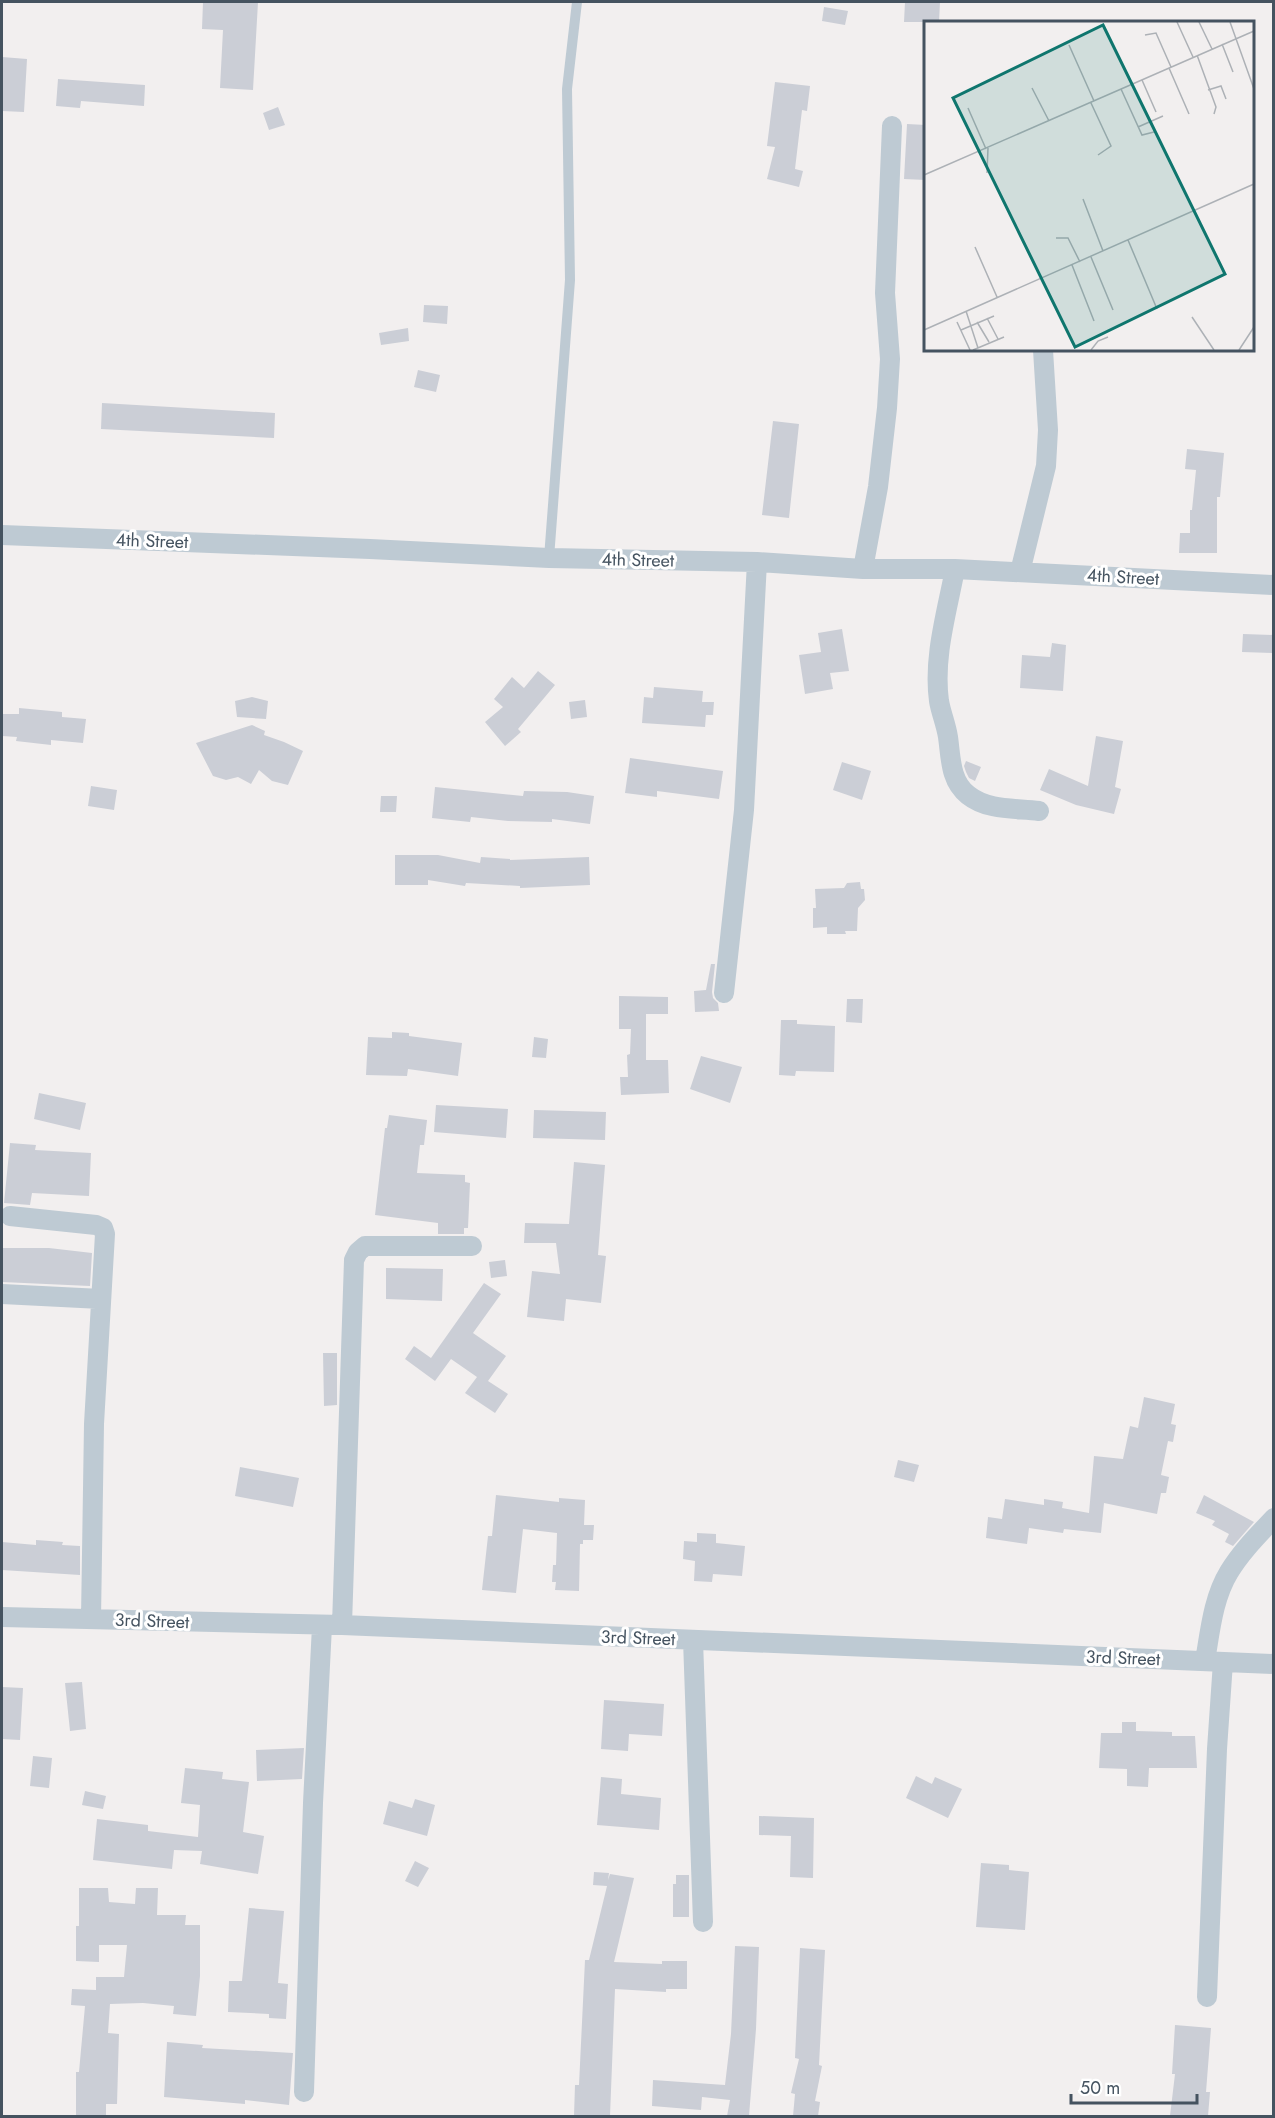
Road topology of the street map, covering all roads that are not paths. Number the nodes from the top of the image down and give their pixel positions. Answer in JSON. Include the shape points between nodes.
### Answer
{"nodes":[{"id":1,"x":577,"y":2,"type":"edge"},
{"id":2,"x":892,"y":126,"type":"dead end"},
{"id":3,"x":1043,"y":351,"type":"edge"},
{"id":4,"x":2,"y":535,"type":"edge"},
{"id":5,"x":549,"y":558,"type":"junction"},
{"id":6,"x":757,"y":562,"type":"junction"},
{"id":7,"x":863,"y":569,"type":"junction"},
{"id":8,"x":955,"y":569,"type":"junction"},
{"id":9,"x":1020,"y":572,"type":"junction"},
{"id":10,"x":1274,"y":585,"type":"edge"},
{"id":11,"x":1039,"y":811,"type":"dead end"},
{"id":12,"x":724,"y":993,"type":"dead end"},
{"id":13,"x":10,"y":1216,"type":"dead end"},
{"id":14,"x":472,"y":1246,"type":"dead end"},
{"id":15,"x":2,"y":1294,"type":"edge"},
{"id":16,"x":101,"y":1299,"type":"junction"},
{"id":17,"x":1274,"y":1518,"type":"edge"},
{"id":18,"x":2,"y":1617,"type":"edge"},
{"id":19,"x":91,"y":1619,"type":"junction"},
{"id":20,"x":342,"y":1625,"type":"junction"},
{"id":21,"x":322,"y":1626,"type":"junction"},
{"id":22,"x":693,"y":1640,"type":"junction"},
{"id":23,"x":1214,"y":1662,"type":"junction"},
{"id":24,"x":1274,"y":1664,"type":"edge"},
{"id":25,"x":703,"y":1922,"type":"dead end"},
{"id":26,"x":1207,"y":1997,"type":"dead end"},
{"id":27,"x":304,"y":2092,"type":"dead end"}],
"edges":[{"from":1,"to":5,"type":"lane","via":[[567,89],[570,280]]},
{"from":2,"to":7,"type":"street","via":[[885,293],[890,359],[887,408]]},
{"from":3,"to":9,"type":"street","via":[[1046,466]]},
{"from":4,"to":5,"type":"street","name":"4th Street"},
{"from":5,"to":6,"type":"street","name":"4th Street"},
{"from":6,"to":7,"type":"street","name":"4th Street"},
{"from":6,"to":12,"type":"street","via":[[744,810]]},
{"from":7,"to":8,"type":"street","name":"4th Street"},
{"from":8,"to":9,"type":"street","name":"4th Street"},
{"from":8,"to":11,"type":"street","via":[[938,674],[939,702],[953,772],[969,796],[986,806]]},
{"from":9,"to":10,"type":"street","name":"4th Street"},
{"from":13,"to":16,"type":"street","via":[[103,1228]]},
{"from":14,"to":20,"type":"street","via":[[365,1246],[354,1260]]},
{"from":15,"to":16,"type":"street"},
{"from":16,"to":19,"type":"street","via":[[94,1424]]},
{"from":17,"to":23,"type":"street","via":[[1228,1573],[1216,1601]]},
{"from":18,"to":19,"type":"street","name":"3rd Street"},
{"from":19,"to":21,"type":"street","name":"3rd Street"},
{"from":20,"to":21,"type":"street","name":"3rd Street"},
{"from":20,"to":22,"type":"street","name":"3rd Street"},
{"from":21,"to":27,"type":"street"},
{"from":22,"to":23,"type":"street","name":"3rd Street"},
{"from":22,"to":25,"type":"street"},
{"from":23,"to":24,"type":"street","name":"3rd Street"},
{"from":23,"to":26,"type":"street","via":[[1217,1749]]}]}
